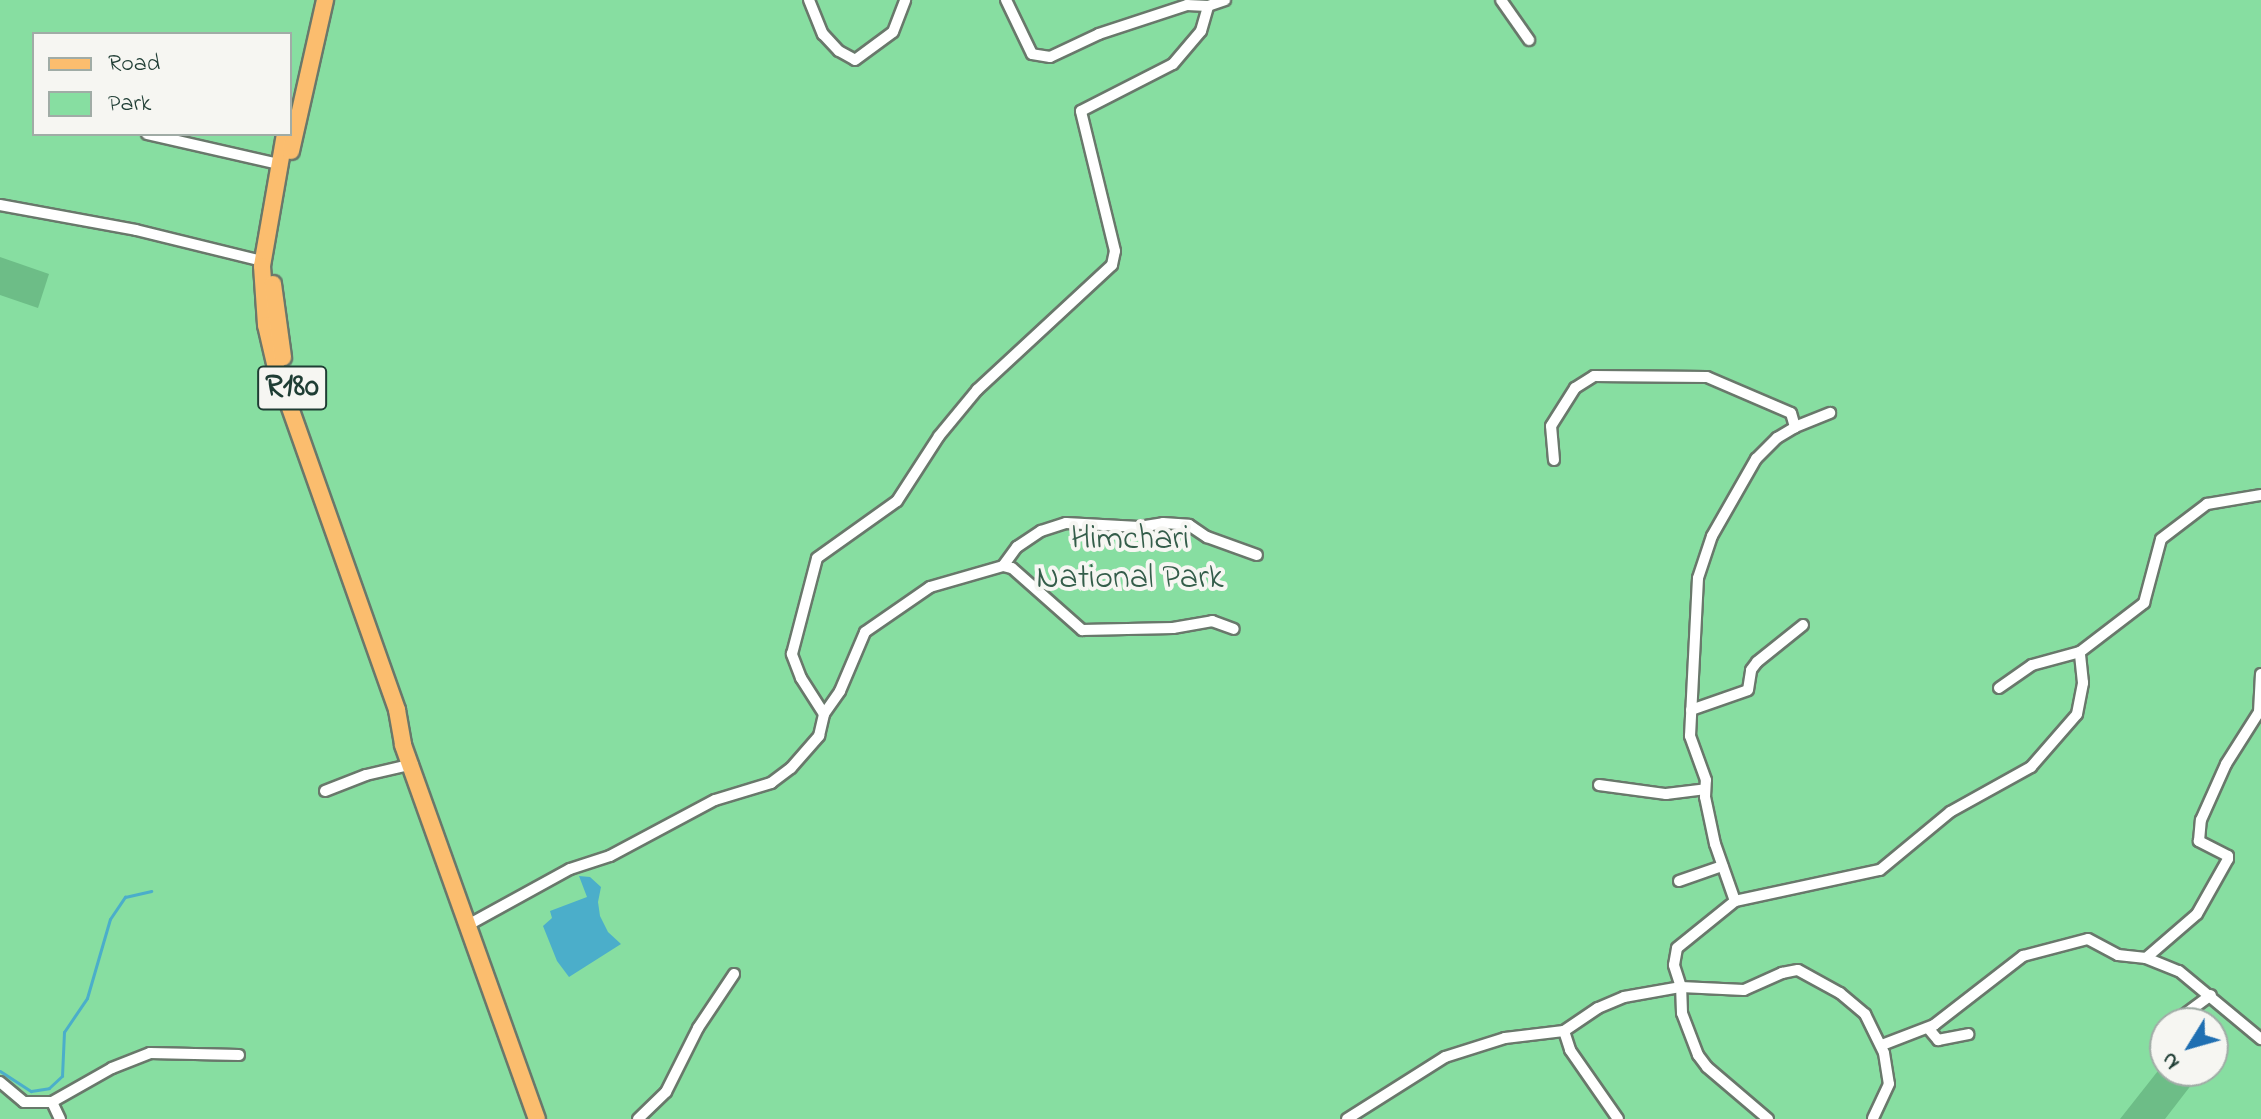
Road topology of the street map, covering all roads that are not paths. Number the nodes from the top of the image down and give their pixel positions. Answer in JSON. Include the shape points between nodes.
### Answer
{"nodes":[{"id":1,"x":315,"y":0,"type":"edge"},
{"id":2,"x":325,"y":0,"type":"edge"},
{"id":3,"x":809,"y":0,"type":"edge"},
{"id":4,"x":905,"y":0,"type":"edge"},
{"id":5,"x":1006,"y":0,"type":"edge"},
{"id":6,"x":1225,"y":0,"type":"edge"},
{"id":7,"x":1501,"y":0,"type":"edge"},
{"id":8,"x":1208,"y":6,"type":"junction"},
{"id":9,"x":1529,"y":40,"type":"dead end"},
{"id":10,"x":292,"y":103,"type":"edge"},
{"id":11,"x":156,"y":136,"type":"edge"},
{"id":12,"x":285,"y":136,"type":"edge"},
{"id":13,"x":279,"y":164,"type":"junction"},
{"id":14,"x":0,"y":205,"type":"edge"},
{"id":15,"x":262,"y":261,"type":"junction"},
{"id":16,"x":1830,"y":413,"type":"dead end"},
{"id":17,"x":1795,"y":427,"type":"junction"},
{"id":18,"x":1554,"y":460,"type":"dead end"},
{"id":19,"x":2261,"y":495,"type":"edge"},
{"id":20,"x":1257,"y":555,"type":"dead end"},
{"id":21,"x":1003,"y":566,"type":"junction"},
{"id":22,"x":1803,"y":625,"type":"dead end"},
{"id":23,"x":1234,"y":629,"type":"dead end"},
{"id":24,"x":2080,"y":652,"type":"junction"},
{"id":25,"x":2261,"y":674,"type":"edge"},
{"id":26,"x":1999,"y":688,"type":"dead end"},
{"id":27,"x":1691,"y":710,"type":"junction"},
{"id":28,"x":824,"y":714,"type":"junction"},
{"id":29,"x":413,"y":764,"type":"junction"},
{"id":30,"x":1599,"y":785,"type":"dead end"},
{"id":31,"x":1704,"y":789,"type":"junction"},
{"id":32,"x":325,"y":791,"type":"dead end"},
{"id":33,"x":1722,"y":866,"type":"junction"},
{"id":34,"x":1679,"y":881,"type":"dead end"},
{"id":35,"x":1735,"y":901,"type":"junction"},
{"id":36,"x":468,"y":925,"type":"junction"},
{"id":37,"x":2146,"y":958,"type":"junction"},
{"id":38,"x":734,"y":974,"type":"dead end"},
{"id":39,"x":1681,"y":987,"type":"junction"},
{"id":40,"x":2211,"y":995,"type":"junction"},
{"id":41,"x":2195,"y":1007,"type":"edge"},
{"id":42,"x":1928,"y":1028,"type":"junction"},
{"id":43,"x":1564,"y":1031,"type":"junction"},
{"id":44,"x":1968,"y":1034,"type":"dead end"},
{"id":45,"x":2261,"y":1039,"type":"edge"},
{"id":46,"x":1882,"y":1045,"type":"junction"},
{"id":47,"x":239,"y":1055,"type":"dead end"},
{"id":48,"x":0,"y":1082,"type":"edge"},
{"id":49,"x":52,"y":1102,"type":"junction"},
{"id":50,"x":60,"y":1119,"type":"edge"},
{"id":51,"x":537,"y":1119,"type":"edge"},
{"id":52,"x":638,"y":1119,"type":"edge"},
{"id":53,"x":1347,"y":1119,"type":"edge"},
{"id":54,"x":1618,"y":1119,"type":"edge"},
{"id":55,"x":1768,"y":1119,"type":"edge"},
{"id":56,"x":1873,"y":1119,"type":"edge"}],
"edges":[{"from":1,"to":10,"type":"main road"},
{"from":2,"to":29,"type":"main road","number":"R180","via":[[288,163],[271,268],[284,365],[407,708]]},
{"from":3,"to":4,"type":"street","via":[[823,34],[855,60],[893,32]]},
{"from":5,"to":8,"type":"street","via":[[1032,54],[1050,57],[1099,34],[1187,5]]},
{"from":6,"to":8,"type":"street"},
{"from":7,"to":9,"type":"street"},
{"from":8,"to":28,"type":"street","via":[[1201,31],[1173,64],[1081,111],[1115,251],[1112,265],[977,390],[897,501],[817,558],[792,654]]},
{"from":11,"to":13,"type":"street"},
{"from":12,"to":13,"type":"main road","number":"R180"},
{"from":13,"to":15,"type":"main road","number":"R180"},
{"from":14,"to":15,"type":"street","via":[[123,227]]},
{"from":15,"to":29,"type":"main road","number":"R180","via":[[266,325],[276,368]]},
{"from":16,"to":17,"type":"street"},
{"from":17,"to":18,"type":"street","via":[[1791,413],[1707,377],[1594,376],[1575,388],[1551,426]]},
{"from":17,"to":27,"type":"street","via":[[1756,459],[1712,536],[1696,593]]},
{"from":19,"to":24,"type":"street","via":[[2207,504],[2161,539],[2144,603]]},
{"from":20,"to":21,"type":"street","via":[[1189,525],[1066,523],[1017,547]]},
{"from":21,"to":23,"type":"street","via":[[1012,568],[1082,630],[1173,628],[1212,621]]},
{"from":21,"to":28,"type":"street","via":[[930,587],[874,623]]},
{"from":22,"to":27,"type":"street","via":[[1757,662],[1748,690]]},
{"from":24,"to":26,"type":"street","via":[[2032,665]]},
{"from":24,"to":35,"type":"street","via":[[2083,683],[2077,714],[2031,767],[1950,812],[1880,870]]},
{"from":25,"to":37,"type":"street","via":[[2259,712],[2226,764],[2201,820],[2199,841],[2228,859],[2197,914]]},
{"from":27,"to":31,"type":"street","via":[[1690,736],[1706,780]]},
{"from":28,"to":36,"type":"street","via":[[811,747],[771,783],[703,806],[610,856],[544,882]]},
{"from":29,"to":32,"type":"street"},
{"from":29,"to":36,"type":"main road","number":"R180"},
{"from":30,"to":31,"type":"street","via":[[1666,794]]},
{"from":31,"to":33,"type":"street"},
{"from":33,"to":34,"type":"street"},
{"from":33,"to":35,"type":"street"},
{"from":35,"to":39,"type":"street","via":[[1677,948],[1674,965]]},
{"from":36,"to":51,"type":"main road","number":"R180"},
{"from":37,"to":40,"type":"street","via":[[2179,971]]},
{"from":37,"to":42,"type":"street","via":[[2127,958],[2088,939],[2035,951]]},
{"from":38,"to":52,"type":"street","via":[[698,1028],[666,1092]]},
{"from":39,"to":43,"type":"street","via":[[1624,997]]},
{"from":39,"to":46,"type":"street","via":[[1744,990],[1798,970],[1858,1006]]},
{"from":39,"to":55,"type":"street","via":[[1682,1013],[1698,1055]]},
{"from":40,"to":41,"type":"street"},
{"from":40,"to":45,"type":"street"},
{"from":42,"to":44,"type":"street","via":[[1938,1040]]},
{"from":42,"to":46,"type":"street"},
{"from":43,"to":53,"type":"street","via":[[1505,1038],[1445,1057]]},
{"from":43,"to":54,"type":"street","via":[[1576,1060]]},
{"from":46,"to":56,"type":"street","via":[[1889,1084]]},
{"from":47,"to":49,"type":"street","via":[[150,1053]]},
{"from":48,"to":49,"type":"street","via":[[24,1102]]},
{"from":49,"to":50,"type":"street"}]}
